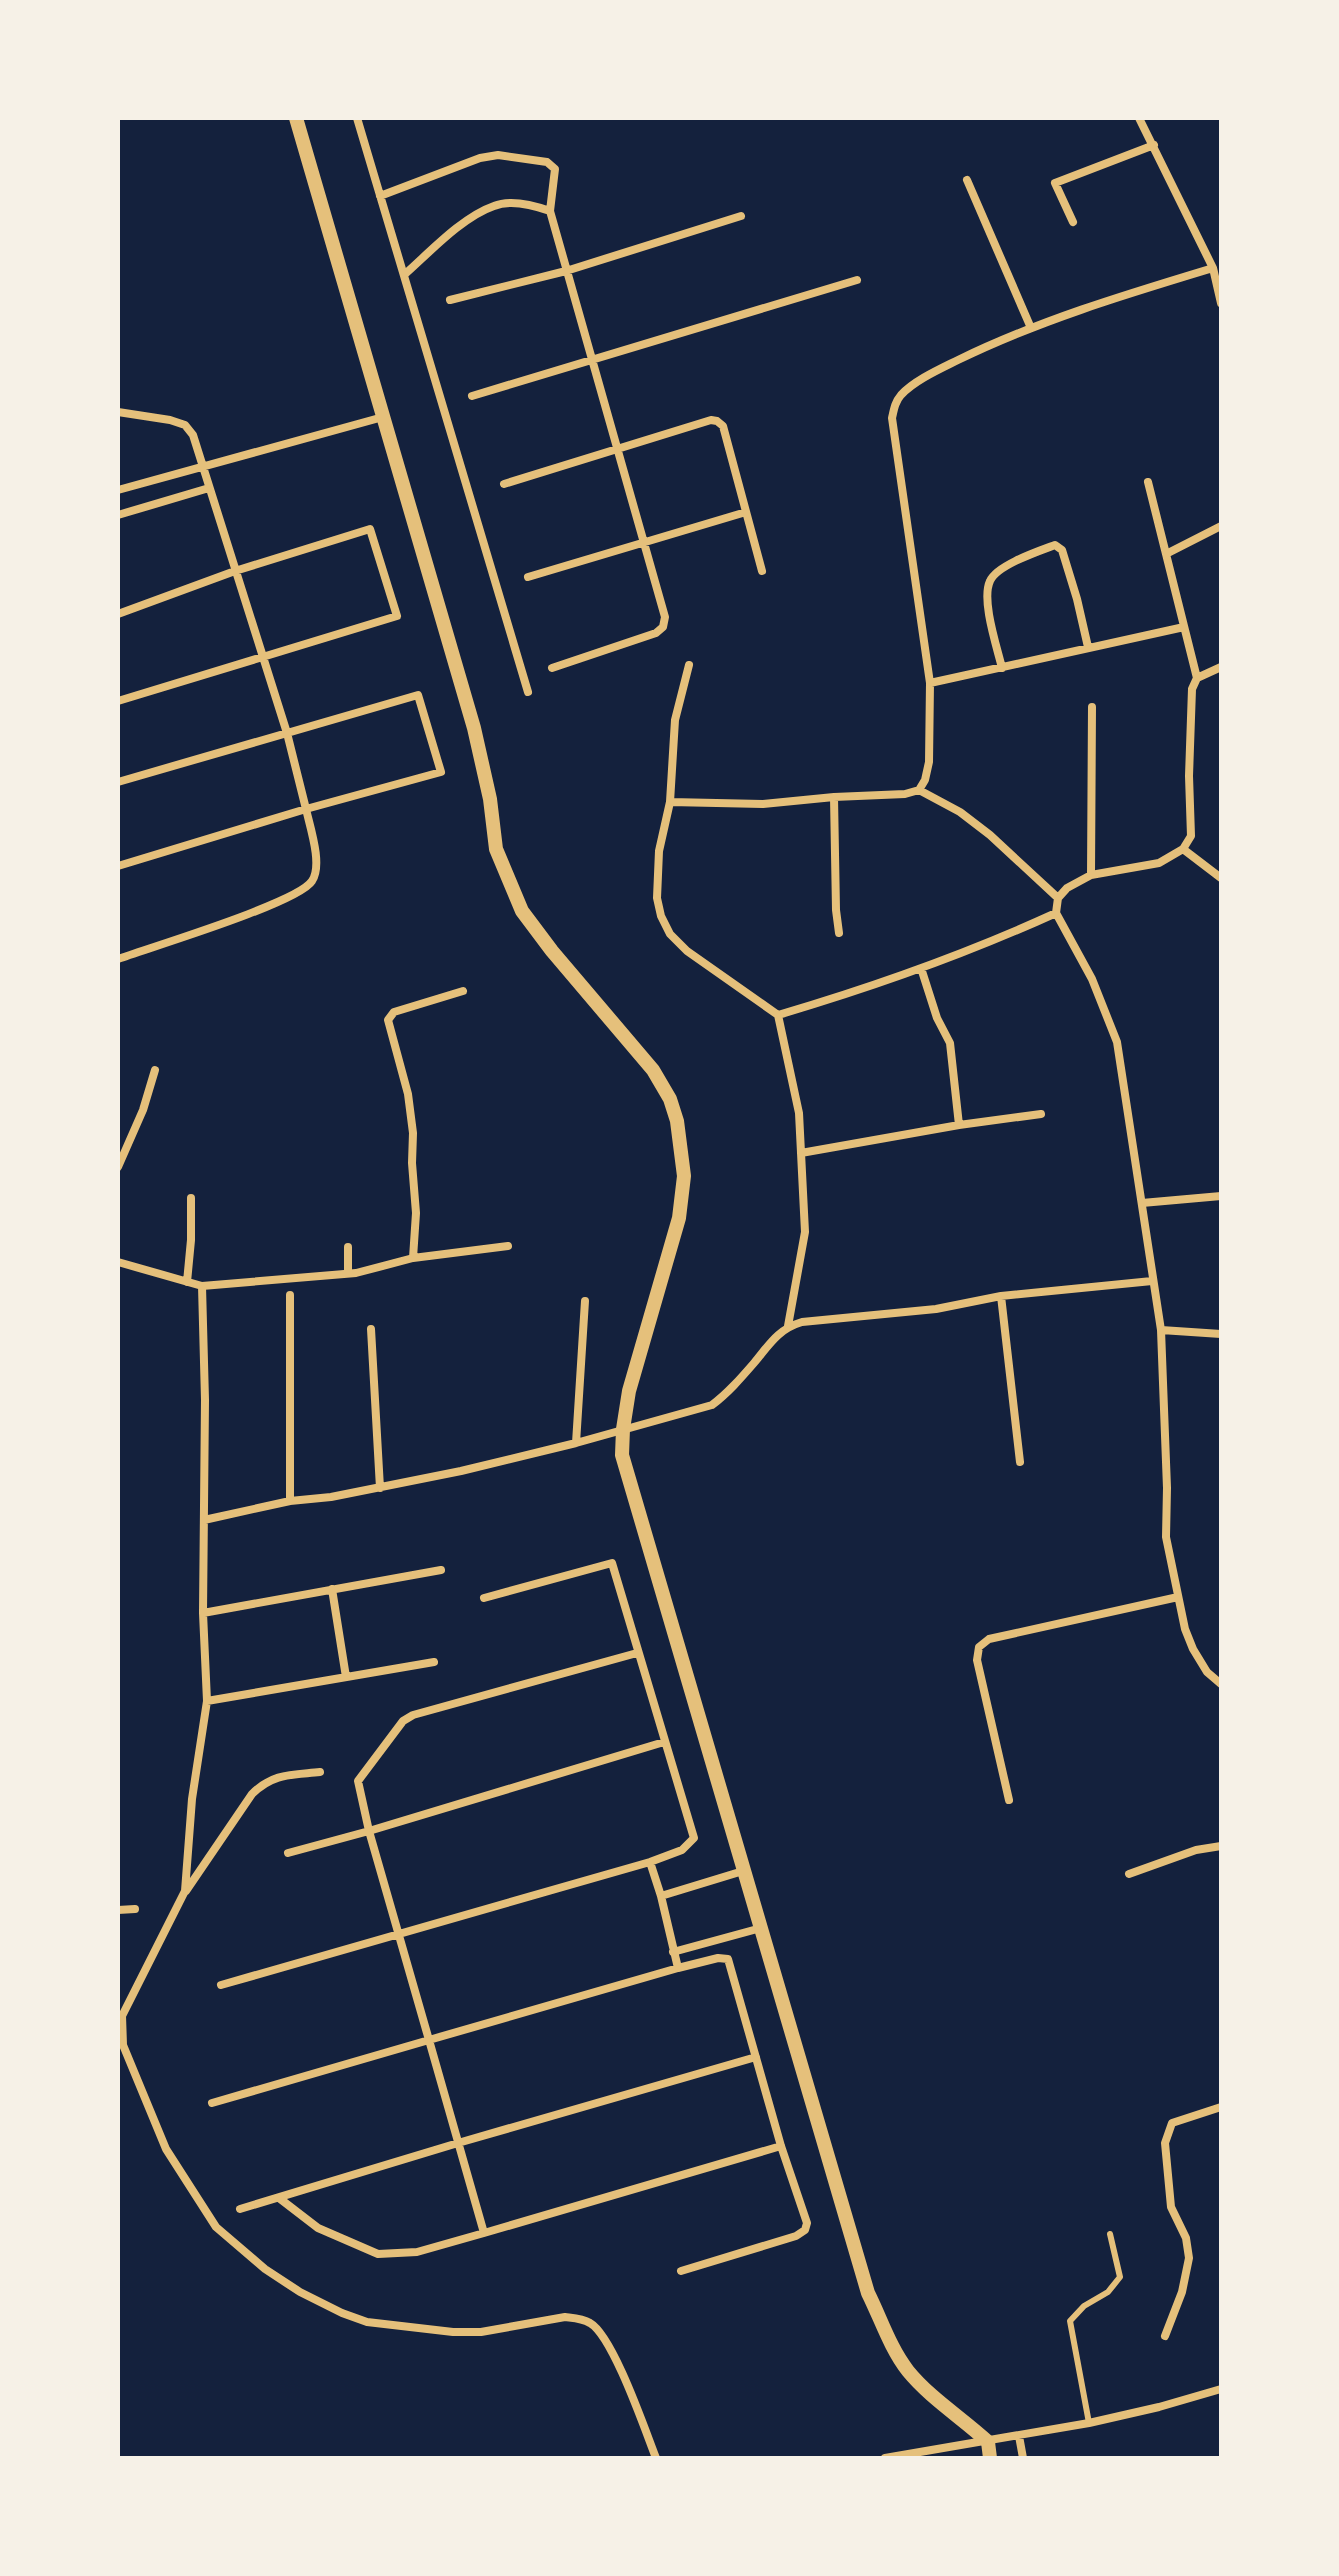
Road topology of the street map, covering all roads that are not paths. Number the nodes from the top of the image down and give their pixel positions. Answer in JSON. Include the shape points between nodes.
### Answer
{"nodes":[{"id":1,"x":296,"y":118,"type":"edge"},
{"id":2,"x":357,"y":118,"type":"edge"},
{"id":3,"x":1139,"y":118,"type":"edge"},
{"id":4,"x":1154,"y":145,"type":"junction"},
{"id":5,"x":967,"y":180,"type":"dead end"},
{"id":6,"x":380,"y":196,"type":"junction"},
{"id":7,"x":550,"y":211,"type":"junction"},
{"id":8,"x":741,"y":216,"type":"dead end"},
{"id":9,"x":1073,"y":222,"type":"dead end"},
{"id":10,"x":1213,"y":268,"type":"junction"},
{"id":11,"x":566,"y":271,"type":"junction"},
{"id":12,"x":404,"y":275,"type":"junction"},
{"id":13,"x":857,"y":280,"type":"dead end"},
{"id":14,"x":450,"y":300,"type":"dead end"},
{"id":15,"x":1221,"y":303,"type":"edge"},
{"id":16,"x":1031,"y":328,"type":"junction"},
{"id":17,"x":592,"y":361,"type":"junction"},
{"id":18,"x":472,"y":396,"type":"dead end"},
{"id":19,"x":118,"y":412,"type":"edge"},
{"id":20,"x":383,"y":417,"type":"junction"},
{"id":21,"x":617,"y":451,"type":"junction"},
{"id":22,"x":205,"y":466,"type":"junction"},
{"id":23,"x":1148,"y":482,"type":"dead end"},
{"id":24,"x":504,"y":484,"type":"dead end"},
{"id":25,"x":209,"y":488,"type":"junction"},
{"id":26,"x":118,"y":490,"type":"edge"},
{"id":27,"x":746,"y":512,"type":"junction"},
{"id":28,"x":118,"y":515,"type":"edge"},
{"id":29,"x":1221,"y":526,"type":"edge"},
{"id":30,"x":643,"y":542,"type":"junction"},
{"id":31,"x":1166,"y":554,"type":"junction"},
{"id":32,"x":235,"y":571,"type":"junction"},
{"id":33,"x":762,"y":571,"type":"dead end"},
{"id":34,"x":528,"y":577,"type":"dead end"},
{"id":35,"x":118,"y":614,"type":"edge"},
{"id":36,"x":1184,"y":627,"type":"junction"},
{"id":37,"x":1088,"y":647,"type":"junction"},
{"id":38,"x":262,"y":656,"type":"junction"},
{"id":39,"x":689,"y":665,"type":"dead end"},
{"id":40,"x":1221,"y":667,"type":"edge"},
{"id":41,"x":552,"y":668,"type":"dead end"},
{"id":42,"x":1002,"y":668,"type":"junction"},
{"id":43,"x":1197,"y":678,"type":"junction"},
{"id":44,"x":930,"y":683,"type":"junction"},
{"id":45,"x":528,"y":692,"type":"dead end"},
{"id":46,"x":118,"y":701,"type":"edge"},
{"id":47,"x":1092,"y":707,"type":"dead end"},
{"id":48,"x":287,"y":733,"type":"junction"},
{"id":49,"x":118,"y":782,"type":"edge"},
{"id":50,"x":919,"y":790,"type":"junction"},
{"id":51,"x":834,"y":797,"type":"junction"},
{"id":52,"x":670,"y":802,"type":"junction"},
{"id":53,"x":306,"y":809,"type":"junction"},
{"id":54,"x":1183,"y":849,"type":"junction"},
{"id":55,"x":118,"y":866,"type":"edge"},
{"id":56,"x":1091,"y":875,"type":"junction"},
{"id":57,"x":1221,"y":878,"type":"edge"},
{"id":58,"x":1058,"y":898,"type":"junction"},
{"id":59,"x":1056,"y":913,"type":"junction"},
{"id":60,"x":839,"y":933,"type":"dead end"},
{"id":61,"x":118,"y":959,"type":"edge"},
{"id":62,"x":921,"y":968,"type":"junction"},
{"id":63,"x":463,"y":991,"type":"dead end"},
{"id":64,"x":778,"y":1015,"type":"junction"},
{"id":65,"x":155,"y":1070,"type":"dead end"},
{"id":66,"x":1041,"y":1114,"type":"dead end"},
{"id":67,"x":959,"y":1125,"type":"junction"},
{"id":68,"x":801,"y":1153,"type":"junction"},
{"id":69,"x":118,"y":1167,"type":"edge"},
{"id":70,"x":1221,"y":1196,"type":"edge"},
{"id":71,"x":191,"y":1198,"type":"dead end"},
{"id":72,"x":1142,"y":1203,"type":"junction"},
{"id":73,"x":508,"y":1246,"type":"dead end"},
{"id":74,"x":348,"y":1247,"type":"dead end"},
{"id":75,"x":413,"y":1258,"type":"junction"},
{"id":76,"x":118,"y":1262,"type":"edge"},
{"id":77,"x":348,"y":1273,"type":"junction"},
{"id":78,"x":1152,"y":1281,"type":"junction"},
{"id":79,"x":187,"y":1282,"type":"junction"},
{"id":80,"x":202,"y":1286,"type":"junction"},
{"id":81,"x":290,"y":1295,"type":"dead end"},
{"id":82,"x":1001,"y":1296,"type":"junction"},
{"id":83,"x":585,"y":1301,"type":"dead end"},
{"id":84,"x":788,"y":1326,"type":"junction"},
{"id":85,"x":371,"y":1329,"type":"dead end"},
{"id":86,"x":1161,"y":1330,"type":"junction"},
{"id":87,"x":1221,"y":1334,"type":"edge"},
{"id":88,"x":623,"y":1429,"type":"junction"},
{"id":89,"x":576,"y":1443,"type":"junction"},
{"id":90,"x":1020,"y":1462,"type":"dead end"},
{"id":91,"x":380,"y":1488,"type":"junction"},
{"id":92,"x":290,"y":1501,"type":"junction"},
{"id":93,"x":204,"y":1520,"type":"junction"},
{"id":94,"x":441,"y":1570,"type":"dead end"},
{"id":95,"x":332,"y":1589,"type":"junction"},
{"id":96,"x":1178,"y":1597,"type":"junction"},
{"id":97,"x":484,"y":1598,"type":"dead end"},
{"id":98,"x":203,"y":1613,"type":"junction"},
{"id":99,"x":637,"y":1653,"type":"junction"},
{"id":100,"x":434,"y":1662,"type":"dead end"},
{"id":101,"x":346,"y":1677,"type":"junction"},
{"id":102,"x":1221,"y":1684,"type":"edge"},
{"id":103,"x":207,"y":1701,"type":"junction"},
{"id":104,"x":664,"y":1742,"type":"junction"},
{"id":105,"x":320,"y":1772,"type":"dead end"},
{"id":106,"x":1009,"y":1800,"type":"dead end"},
{"id":107,"x":369,"y":1831,"type":"junction"},
{"id":108,"x":1221,"y":1846,"type":"edge"},
{"id":109,"x":288,"y":1853,"type":"dead end"},
{"id":110,"x":650,"y":1862,"type":"junction"},
{"id":111,"x":743,"y":1871,"type":"junction"},
{"id":112,"x":1129,"y":1874,"type":"dead end"},
{"id":113,"x":185,"y":1891,"type":"junction"},
{"id":114,"x":661,"y":1896,"type":"junction"},
{"id":115,"x":135,"y":1909,"type":"dead end"},
{"id":116,"x":118,"y":1910,"type":"edge"},
{"id":117,"x":761,"y":1928,"type":"junction"},
{"id":118,"x":399,"y":1933,"type":"junction"},
{"id":119,"x":673,"y":1952,"type":"junction"},
{"id":120,"x":678,"y":1968,"type":"junction"},
{"id":121,"x":221,"y":1985,"type":"dead end"},
{"id":122,"x":429,"y":2040,"type":"junction"},
{"id":123,"x":756,"y":2057,"type":"junction"},
{"id":124,"x":212,"y":2103,"type":"dead end"},
{"id":125,"x":1221,"y":2107,"type":"edge"},
{"id":126,"x":458,"y":2143,"type":"junction"},
{"id":127,"x":781,"y":2146,"type":"junction"},
{"id":128,"x":279,"y":2198,"type":"junction"},
{"id":129,"x":240,"y":2209,"type":"dead end"},
{"id":130,"x":484,"y":2233,"type":"junction"},
{"id":131,"x":1110,"y":2234,"type":"dead end"},
{"id":132,"x":681,"y":2271,"type":"dead end"},
{"id":133,"x":1165,"y":2336,"type":"dead end"},
{"id":134,"x":1221,"y":2389,"type":"edge"},
{"id":135,"x":1089,"y":2423,"type":"junction"},
{"id":136,"x":1019,"y":2436,"type":"junction"},
{"id":137,"x":988,"y":2442,"type":"junction"},
{"id":138,"x":656,"y":2458,"type":"edge"},
{"id":139,"x":885,"y":2458,"type":"edge"},
{"id":140,"x":990,"y":2458,"type":"edge"},
{"id":141,"x":1023,"y":2458,"type":"edge"}],
"edges":[{"from":1,"to":20,"type":"street"},
{"from":2,"to":6,"type":"street"},
{"from":3,"to":4,"type":"street"},
{"from":4,"to":9,"type":"street","via":[[1055,183]]},
{"from":4,"to":10,"type":"street"},
{"from":5,"to":16,"type":"street"},
{"from":6,"to":7,"type":"street","via":[[498,155],[547,162],[555,169]]},
{"from":6,"to":12,"type":"street"},
{"from":7,"to":11,"type":"street"},
{"from":7,"to":12,"type":"street","via":[[530,204],[496,204],[472,217]]},
{"from":8,"to":11,"type":"street"},
{"from":10,"to":15,"type":"street"},
{"from":10,"to":16,"type":"street"},
{"from":11,"to":14,"type":"street"},
{"from":11,"to":17,"type":"street"},
{"from":12,"to":45,"type":"street"},
{"from":13,"to":17,"type":"street"},
{"from":16,"to":44,"type":"street","via":[[926,377],[895,404],[892,418]]},
{"from":17,"to":18,"type":"street"},
{"from":17,"to":21,"type":"street"},
{"from":19,"to":22,"type":"street","via":[[185,425]]},
{"from":20,"to":22,"type":"street"},
{"from":20,"to":88,"type":"street","via":[[474,728],[504,871],[522,911],[653,1070],[677,1121],[684,1176],[679,1218]]},
{"from":21,"to":24,"type":"street"},
{"from":21,"to":27,"type":"street","via":[[717,421],[723,426]]},
{"from":21,"to":30,"type":"street"},
{"from":22,"to":25,"type":"street"},
{"from":22,"to":26,"type":"street"},
{"from":23,"to":31,"type":"street"},
{"from":25,"to":28,"type":"street"},
{"from":25,"to":32,"type":"street"},
{"from":27,"to":30,"type":"street"},
{"from":27,"to":33,"type":"street"},
{"from":29,"to":31,"type":"street"},
{"from":30,"to":34,"type":"street"},
{"from":30,"to":41,"type":"street","via":[[665,617],[663,627]]},
{"from":31,"to":36,"type":"street"},
{"from":32,"to":35,"type":"street"},
{"from":32,"to":38,"type":"street"},
{"from":32,"to":38,"type":"street","via":[[370,529],[397,616]]},
{"from":36,"to":37,"type":"street"},
{"from":36,"to":43,"type":"street"},
{"from":37,"to":42,"type":"street"},
{"from":37,"to":42,"type":"street","via":[[1062,550],[1055,545],[991,578],[988,605]]},
{"from":38,"to":46,"type":"street"},
{"from":38,"to":48,"type":"street"},
{"from":39,"to":52,"type":"street","via":[[675,720]]},
{"from":40,"to":43,"type":"street"},
{"from":42,"to":44,"type":"street"},
{"from":43,"to":54,"type":"street","via":[[1192,689],[1191,836]]},
{"from":44,"to":50,"type":"street","via":[[929,762]]},
{"from":47,"to":56,"type":"street"},
{"from":48,"to":49,"type":"street"},
{"from":48,"to":53,"type":"street"},
{"from":48,"to":53,"type":"street","via":[[418,695],[441,772]]},
{"from":50,"to":51,"type":"street"},
{"from":50,"to":58,"type":"street","via":[[990,835]]},
{"from":51,"to":52,"type":"street","via":[[763,804]]},
{"from":51,"to":60,"type":"street"},
{"from":52,"to":64,"type":"street","via":[[659,851],[657,898],[670,934]]},
{"from":53,"to":55,"type":"street"},
{"from":53,"to":61,"type":"street","via":[[318,864],[313,881],[301,892]]},
{"from":54,"to":56,"type":"street","via":[[1159,863]]},
{"from":54,"to":57,"type":"street"},
{"from":56,"to":58,"type":"street"},
{"from":58,"to":59,"type":"street"},
{"from":59,"to":62,"type":"street"},
{"from":59,"to":72,"type":"street","via":[[1092,979],[1117,1042]]},
{"from":62,"to":64,"type":"street"},
{"from":62,"to":67,"type":"street","via":[[950,1043]]},
{"from":63,"to":75,"type":"street","via":[[409,1006],[388,1020],[413,1133]]},
{"from":64,"to":68,"type":"street","via":[[799,1113]]},
{"from":65,"to":69,"type":"street"},
{"from":66,"to":67,"type":"street"},
{"from":67,"to":68,"type":"street"},
{"from":68,"to":84,"type":"street","via":[[805,1232]]},
{"from":70,"to":72,"type":"street"},
{"from":71,"to":79,"type":"street"},
{"from":72,"to":78,"type":"street"},
{"from":73,"to":75,"type":"street"},
{"from":74,"to":77,"type":"street"},
{"from":75,"to":77,"type":"street"},
{"from":76,"to":79,"type":"street"},
{"from":77,"to":80,"type":"street"},
{"from":78,"to":82,"type":"street"},
{"from":78,"to":86,"type":"street"},
{"from":79,"to":80,"type":"street"},
{"from":80,"to":93,"type":"street"},
{"from":81,"to":92,"type":"street"},
{"from":82,"to":84,"type":"street"},
{"from":82,"to":90,"type":"street"},
{"from":83,"to":89,"type":"street"},
{"from":84,"to":88,"type":"street","via":[[712,1405]]},
{"from":85,"to":91,"type":"street"},
{"from":86,"to":87,"type":"street"},
{"from":86,"to":96,"type":"street","via":[[1166,1537]]},
{"from":88,"to":89,"type":"street"},
{"from":88,"to":111,"type":"street","via":[[622,1455],[632,1495]]},
{"from":89,"to":91,"type":"street"},
{"from":91,"to":92,"type":"street"},
{"from":92,"to":93,"type":"street"},
{"from":93,"to":98,"type":"street"},
{"from":94,"to":95,"type":"street"},
{"from":95,"to":98,"type":"street"},
{"from":95,"to":101,"type":"street"},
{"from":96,"to":102,"type":"street","via":[[1193,1649]]},
{"from":96,"to":106,"type":"street","via":[[989,1639],[979,1647],[977,1660]]},
{"from":97,"to":99,"type":"street","via":[[612,1563]]},
{"from":98,"to":103,"type":"street"},
{"from":99,"to":104,"type":"street"},
{"from":99,"to":107,"type":"street","via":[[403,1721],[358,1781]]},
{"from":100,"to":101,"type":"street"},
{"from":101,"to":103,"type":"street"},
{"from":103,"to":113,"type":"street"},
{"from":104,"to":107,"type":"street"},
{"from":104,"to":110,"type":"street","via":[[694,1838],[682,1850]]},
{"from":105,"to":113,"type":"street","via":[[263,1783]]},
{"from":107,"to":109,"type":"street"},
{"from":107,"to":118,"type":"street"},
{"from":108,"to":112,"type":"street"},
{"from":110,"to":114,"type":"street"},
{"from":110,"to":118,"type":"street"},
{"from":111,"to":114,"type":"street"},
{"from":111,"to":117,"type":"street"},
{"from":113,"to":138,"type":"street","via":[[122,2016],[123,2045],[166,2149],[216,2227],[300,2292],[367,2322],[453,2332],[565,2317],[593,2324],[617,2361]]},
{"from":114,"to":119,"type":"street"},
{"from":115,"to":116,"type":"street"},
{"from":117,"to":119,"type":"street"},
{"from":117,"to":137,"type":"street","via":[[868,2293],[908,2370]]},
{"from":118,"to":121,"type":"street"},
{"from":118,"to":122,"type":"street"},
{"from":119,"to":120,"type":"street"},
{"from":120,"to":122,"type":"street"},
{"from":120,"to":123,"type":"street","via":[[728,1959]]},
{"from":122,"to":124,"type":"street"},
{"from":122,"to":126,"type":"street"},
{"from":123,"to":126,"type":"street"},
{"from":123,"to":127,"type":"street"},
{"from":125,"to":133,"type":"street","via":[[1172,2123],[1165,2143],[1171,2207],[1189,2258]]},
{"from":126,"to":128,"type":"street"},
{"from":126,"to":130,"type":"street"},
{"from":127,"to":130,"type":"street"},
{"from":127,"to":132,"type":"street","via":[[805,2230]]},
{"from":128,"to":129,"type":"street"},
{"from":128,"to":130,"type":"street","via":[[318,2228],[378,2254],[417,2252]]},
{"from":131,"to":135,"type":"lane","via":[[1120,2277],[1070,2321]]},
{"from":134,"to":135,"type":"street"},
{"from":135,"to":136,"type":"street"},
{"from":136,"to":137,"type":"street"},
{"from":136,"to":141,"type":"street"},
{"from":137,"to":139,"type":"street"},
{"from":137,"to":140,"type":"street"}]}
